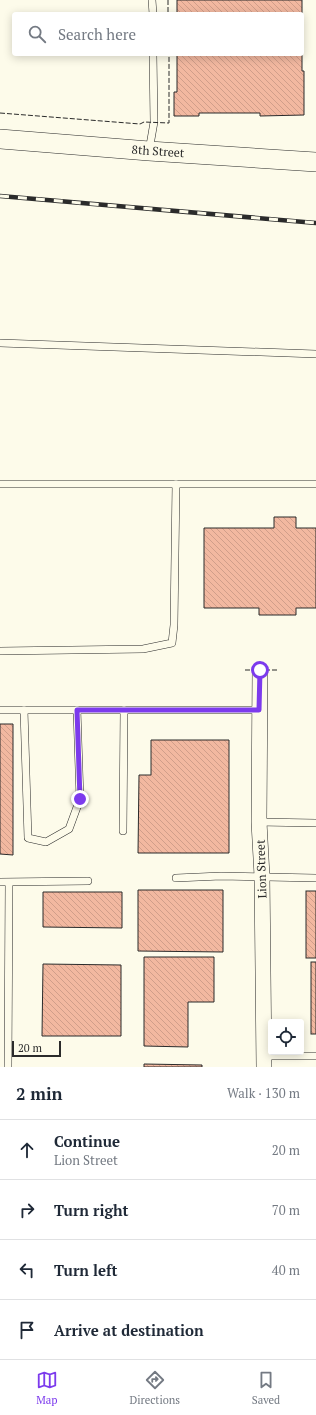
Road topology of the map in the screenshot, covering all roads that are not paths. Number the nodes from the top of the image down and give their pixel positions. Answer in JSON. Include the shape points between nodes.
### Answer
{"nodes":[{"id":1,"x":152,"y":0,"type":"edge"},
{"id":2,"x":153,"y":12,"type":"edge"},
{"id":3,"x":153,"y":56,"type":"edge"},
{"id":4,"x":0,"y":139,"type":"edge"},
{"id":5,"x":149,"y":151,"type":"junction"},
{"id":6,"x":316,"y":162,"type":"edge"},
{"id":7,"x":0,"y":342,"type":"edge"},
{"id":8,"x":316,"y":354,"type":"edge"},
{"id":9,"x":0,"y":484,"type":"edge"},
{"id":10,"x":176,"y":484,"type":"junction"},
{"id":11,"x":316,"y":484,"type":"edge"},
{"id":12,"x":0,"y":651,"type":"edge"},
{"id":13,"x":260,"y":670,"type":"dead end"},
{"id":14,"x":0,"y":710,"type":"edge"},
{"id":15,"x":24,"y":710,"type":"junction"},
{"id":16,"x":77,"y":710,"type":"junction"},
{"id":17,"x":124,"y":710,"type":"junction"},
{"id":18,"x":259,"y":710,"type":"junction"},
{"id":19,"x":259,"y":822,"type":"junction"},
{"id":20,"x":316,"y":824,"type":"edge"},
{"id":21,"x":123,"y":831,"type":"dead end"},
{"id":22,"x":262,"y":876,"type":"junction"},
{"id":23,"x":176,"y":878,"type":"dead end"},
{"id":24,"x":316,"y":878,"type":"edge"},
{"id":25,"x":88,"y":881,"type":"dead end"},
{"id":26,"x":0,"y":882,"type":"edge"},
{"id":27,"x":9,"y":883,"type":"junction"},
{"id":28,"x":316,"y":1056,"type":"edge"},
{"id":29,"x":264,"y":1061,"type":"edge"},
{"id":30,"x":8,"y":1067,"type":"edge"}],
"edges":[{"from":1,"to":2,"type":"lane"},
{"from":3,"to":5,"type":"lane","via":[[154,122]]},
{"from":4,"to":5,"type":"street","name":"8th Street"},
{"from":5,"to":6,"type":"street","name":"8th Street"},
{"from":7,"to":8,"type":"lane"},
{"from":9,"to":10,"type":"lane"},
{"from":10,"to":11,"type":"lane"},
{"from":10,"to":12,"type":"lane","via":[[172,643],[143,649]]},
{"from":13,"to":18,"type":"street","name":"Lion Street"},
{"from":14,"to":15,"type":"lane"},
{"from":15,"to":16,"type":"lane"},
{"from":15,"to":16,"type":"lane","via":[[28,838],[46,842],[69,829],[80,799]]},
{"from":16,"to":17,"type":"lane"},
{"from":17,"to":18,"type":"lane"},
{"from":17,"to":21,"type":"lane"},
{"from":18,"to":19,"type":"street","name":"Lion Street"},
{"from":19,"to":20,"type":"lane"},
{"from":19,"to":22,"type":"street","name":"Lion Street"},
{"from":22,"to":23,"type":"lane"},
{"from":22,"to":24,"type":"lane"},
{"from":22,"to":29,"type":"street","name":"Lion Street"},
{"from":25,"to":27,"type":"lane"},
{"from":26,"to":27,"type":"lane"},
{"from":27,"to":30,"type":"lane"},
{"from":28,"to":29,"type":"lane"}]}
